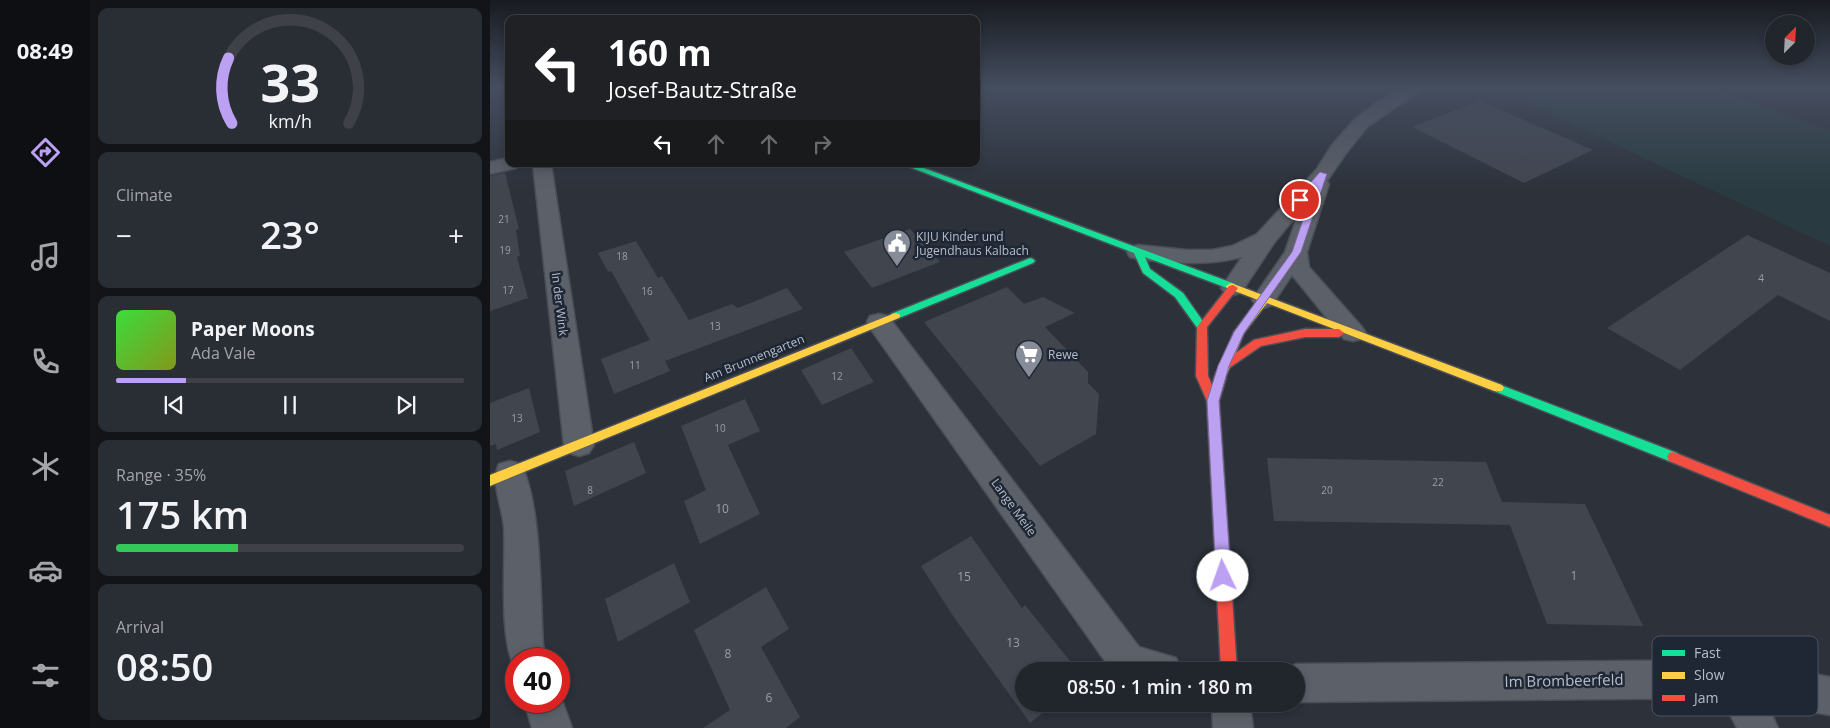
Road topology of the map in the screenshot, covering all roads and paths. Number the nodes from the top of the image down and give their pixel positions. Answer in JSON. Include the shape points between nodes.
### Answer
{"nodes":[{"id":1,"x":1362,"y":122,"type":"edge"},
{"id":2,"x":505,"y":165,"type":"edge"},
{"id":3,"x":542,"y":167,"type":"edge"},
{"id":4,"x":914,"y":167,"type":"edge"},
{"id":5,"x":490,"y":168,"type":"edge"},
{"id":6,"x":1323,"y":174,"type":"junction"},
{"id":7,"x":1265,"y":239,"type":"junction"},
{"id":8,"x":1138,"y":252,"type":"junction"},
{"id":9,"x":1296,"y":252,"type":"junction"},
{"id":10,"x":1030,"y":262,"type":"dead end"},
{"id":11,"x":1233,"y":288,"type":"junction"},
{"id":12,"x":1264,"y":300,"type":"junction"},
{"id":13,"x":879,"y":322,"type":"junction"},
{"id":14,"x":1202,"y":327,"type":"junction"},
{"id":15,"x":1353,"y":333,"type":"junction"},
{"id":16,"x":1224,"y":366,"type":"junction"},
{"id":17,"x":1213,"y":401,"type":"junction"},
{"id":18,"x":579,"y":444,"type":"junction"},
{"id":19,"x":500,"y":477,"type":"edge"},
{"id":20,"x":1830,"y":521,"type":"edge"},
{"id":21,"x":526,"y":648,"type":"edge"},
{"id":22,"x":1128,"y":662,"type":"edge"},
{"id":23,"x":1228,"y":662,"type":"edge"},
{"id":24,"x":1652,"y":680,"type":"edge"},
{"id":25,"x":1305,"y":683,"type":"edge"},
{"id":26,"x":1232,"y":712,"type":"edge"},
{"id":27,"x":547,"y":713,"type":"edge"},
{"id":28,"x":1752,"y":716,"type":"edge"},
{"id":29,"x":552,"y":728,"type":"edge"},
{"id":30,"x":1233,"y":728,"type":"edge"},
{"id":31,"x":1758,"y":728,"type":"edge"}],
"edges":[{"from":1,"to":6,"type":"street"},
{"from":2,"to":5,"type":"street"},
{"from":3,"to":18,"type":"street","name":"In der Wink"},
{"from":4,"to":8,"type":"street"},
{"from":6,"to":7,"type":"street"},
{"from":6,"to":9,"type":"street"},
{"from":7,"to":8,"type":"street","via":[[1236,252],[1209,257]]},
{"from":7,"to":11,"type":"street"},
{"from":8,"to":11,"type":"street"},
{"from":8,"to":14,"type":"street","via":[[1146,271],[1179,295]]},
{"from":9,"to":12,"type":"street"},
{"from":9,"to":15,"type":"street","via":[[1298,268]]},
{"from":10,"to":13,"type":"street","name":"Am Brunnengarten"},
{"from":11,"to":12,"type":"street"},
{"from":11,"to":14,"type":"street"},
{"from":12,"to":15,"type":"street"},
{"from":12,"to":16,"type":"street","via":[[1239,332]]},
{"from":13,"to":18,"type":"street","name":"Am Brunnengarten"},
{"from":13,"to":22,"type":"street","name":"Lange Meile"},
{"from":14,"to":17,"type":"street","via":[[1202,376]]},
{"from":15,"to":16,"type":"street","via":[[1305,333],[1258,343]]},
{"from":15,"to":20,"type":"street"},
{"from":16,"to":17,"type":"street"},
{"from":17,"to":23,"type":"street"},
{"from":18,"to":19,"type":"street","name":"Am Brunnengarten"},
{"from":19,"to":21,"type":"street","via":[[520,526]]},
{"from":24,"to":25,"type":"street","name":"Im Brombeerfeld"},
{"from":26,"to":30,"type":"street"},
{"from":27,"to":29,"type":"street"},
{"from":28,"to":31,"type":"street"}]}
